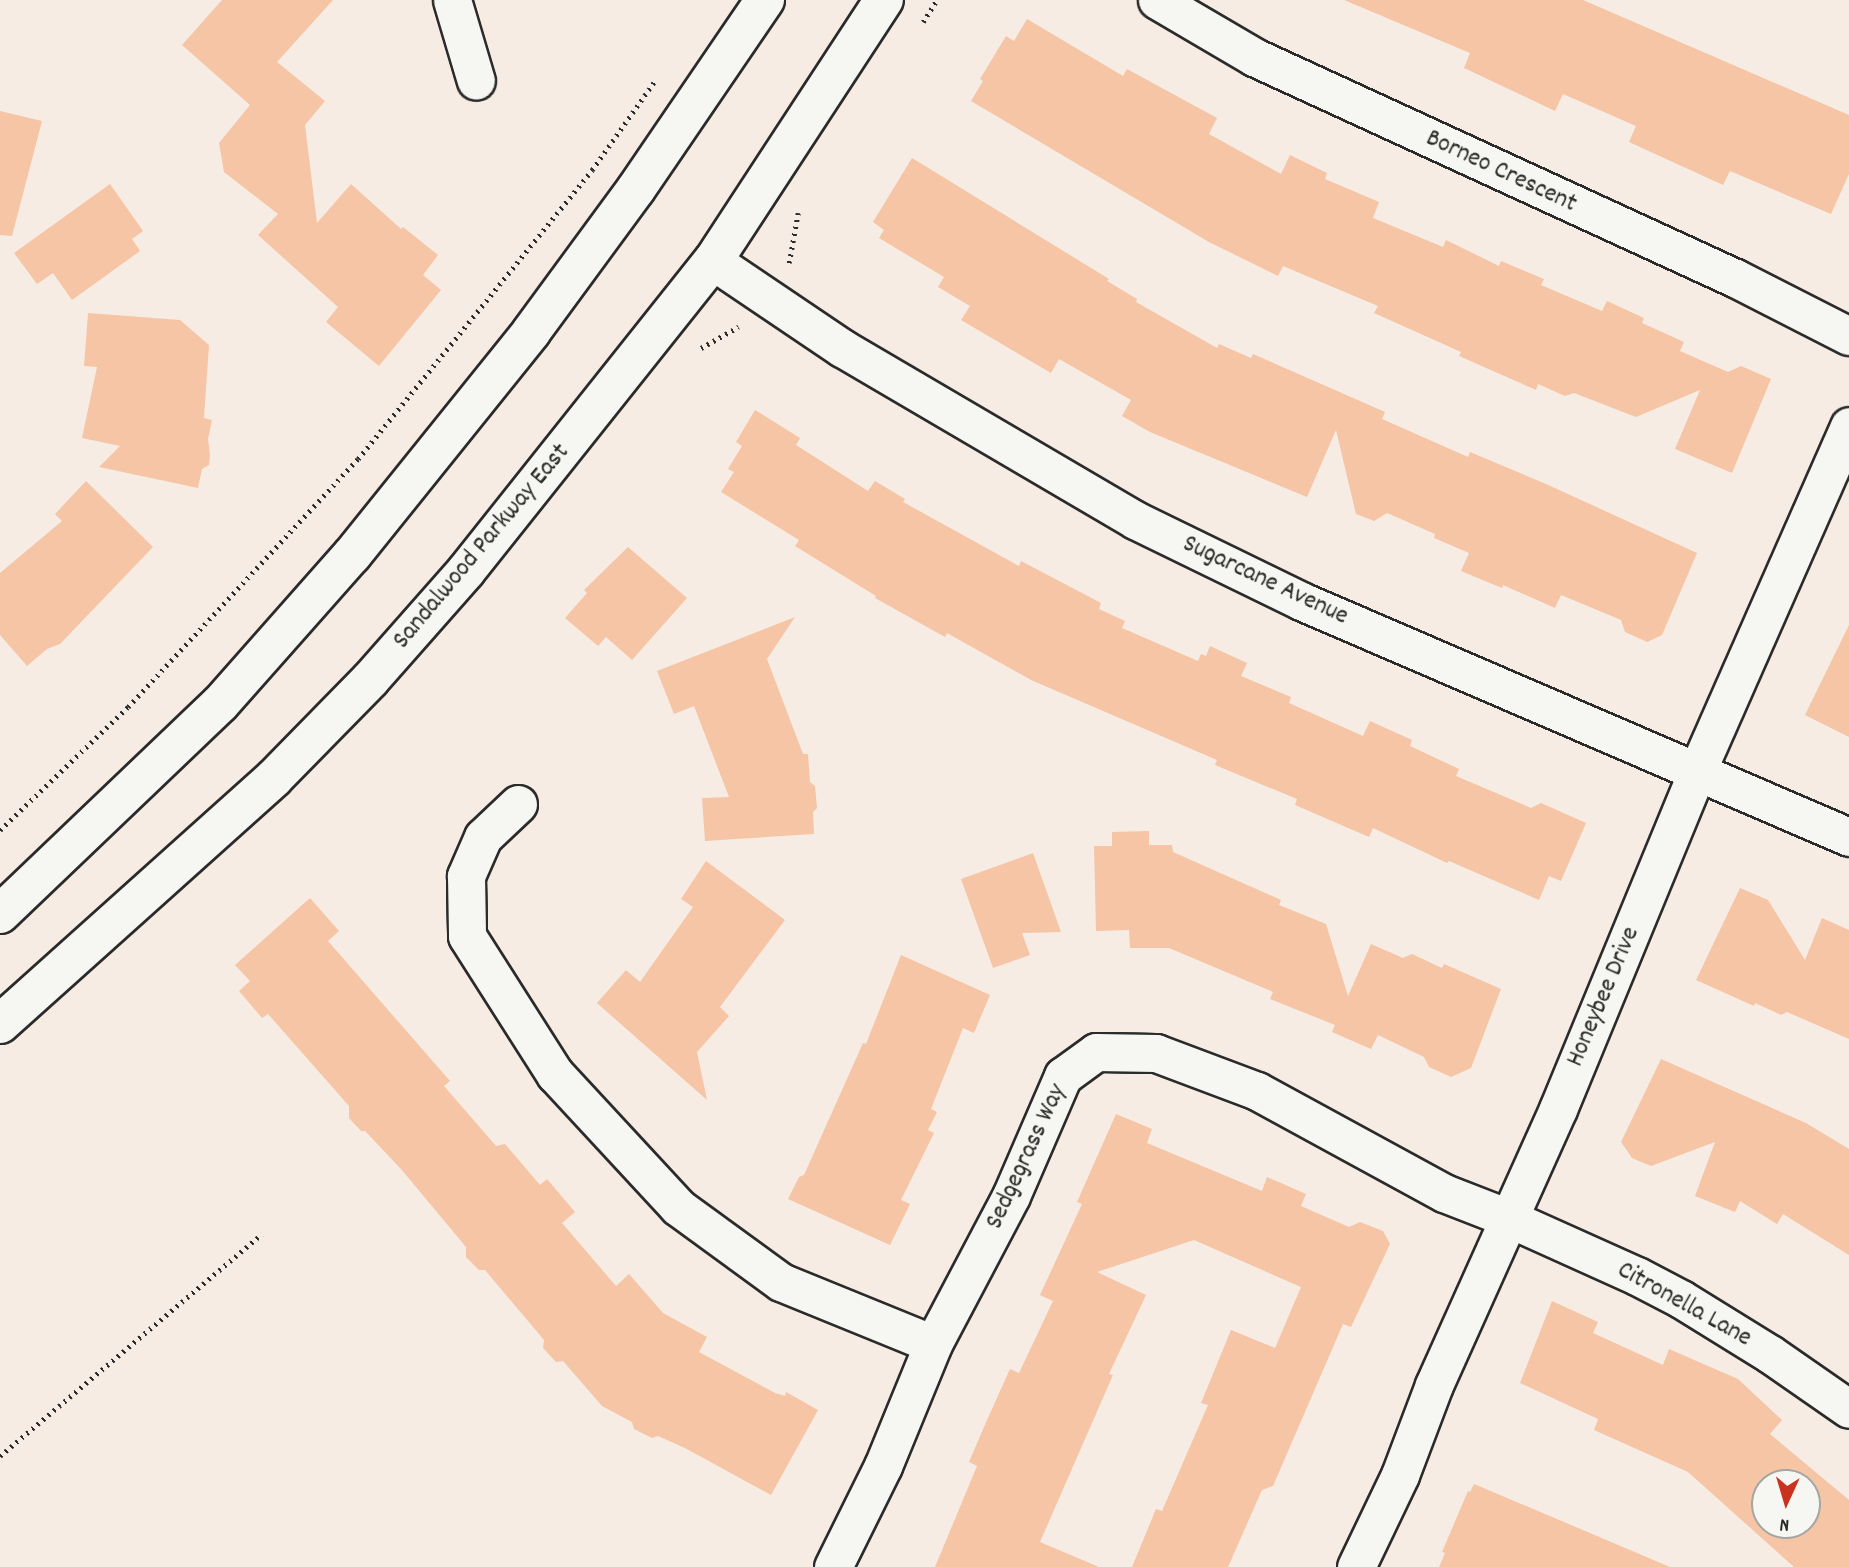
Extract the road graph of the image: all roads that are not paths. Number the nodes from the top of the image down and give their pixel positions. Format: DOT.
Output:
graph roads {
  1 [pos="452,0"];
  2 [pos="765,0"];
  3 [pos="884,0"];
  4 [pos="1157,0"];
  5 [pos="476,81"];
  6 [pos="713,261"];
  7 [pos="1849,336"];
  8 [pos="1849,426"];
  9 [pos="1697,771"];
  10 [pos="518,804"];
  11 [pos="1849,837"];
  12 [pos="0,914"];
  13 [pos="0,1024"];
  14 [pos="1508,1218"];
  15 [pos="933,1344"];
  16 [pos="1849,1409"];
  17 [pos="834,1567"];
  18 [pos="1356,1567"];
  1 -- 5 [label="street"];
  2 -- 12 [label="main road"];
  3 -- 6 [label="main road, Sandalwood Parkway East"];
  4 -- 7 [label="street, Borneo Crescent"];
  6 -- 9 [label="street, Sugarcane Avenue"];
  6 -- 13 [label="main road, Sandalwood Parkway East"];
  8 -- 9 [label="street, Honeybee Drive"];
  9 -- 11 [label="street, Sugarcane Avenue"];
  9 -- 14 [label="street, Honeybee Drive"];
  10 -- 15 [label="street"];
  14 -- 15 [label="street, Sedgegrass Way"];
  14 -- 16 [label="street, Citronella Lane"];
  14 -- 18 [label="street, Honeybee Drive"];
  15 -- 17 [label="street, Sedgegrass Way"];
}
